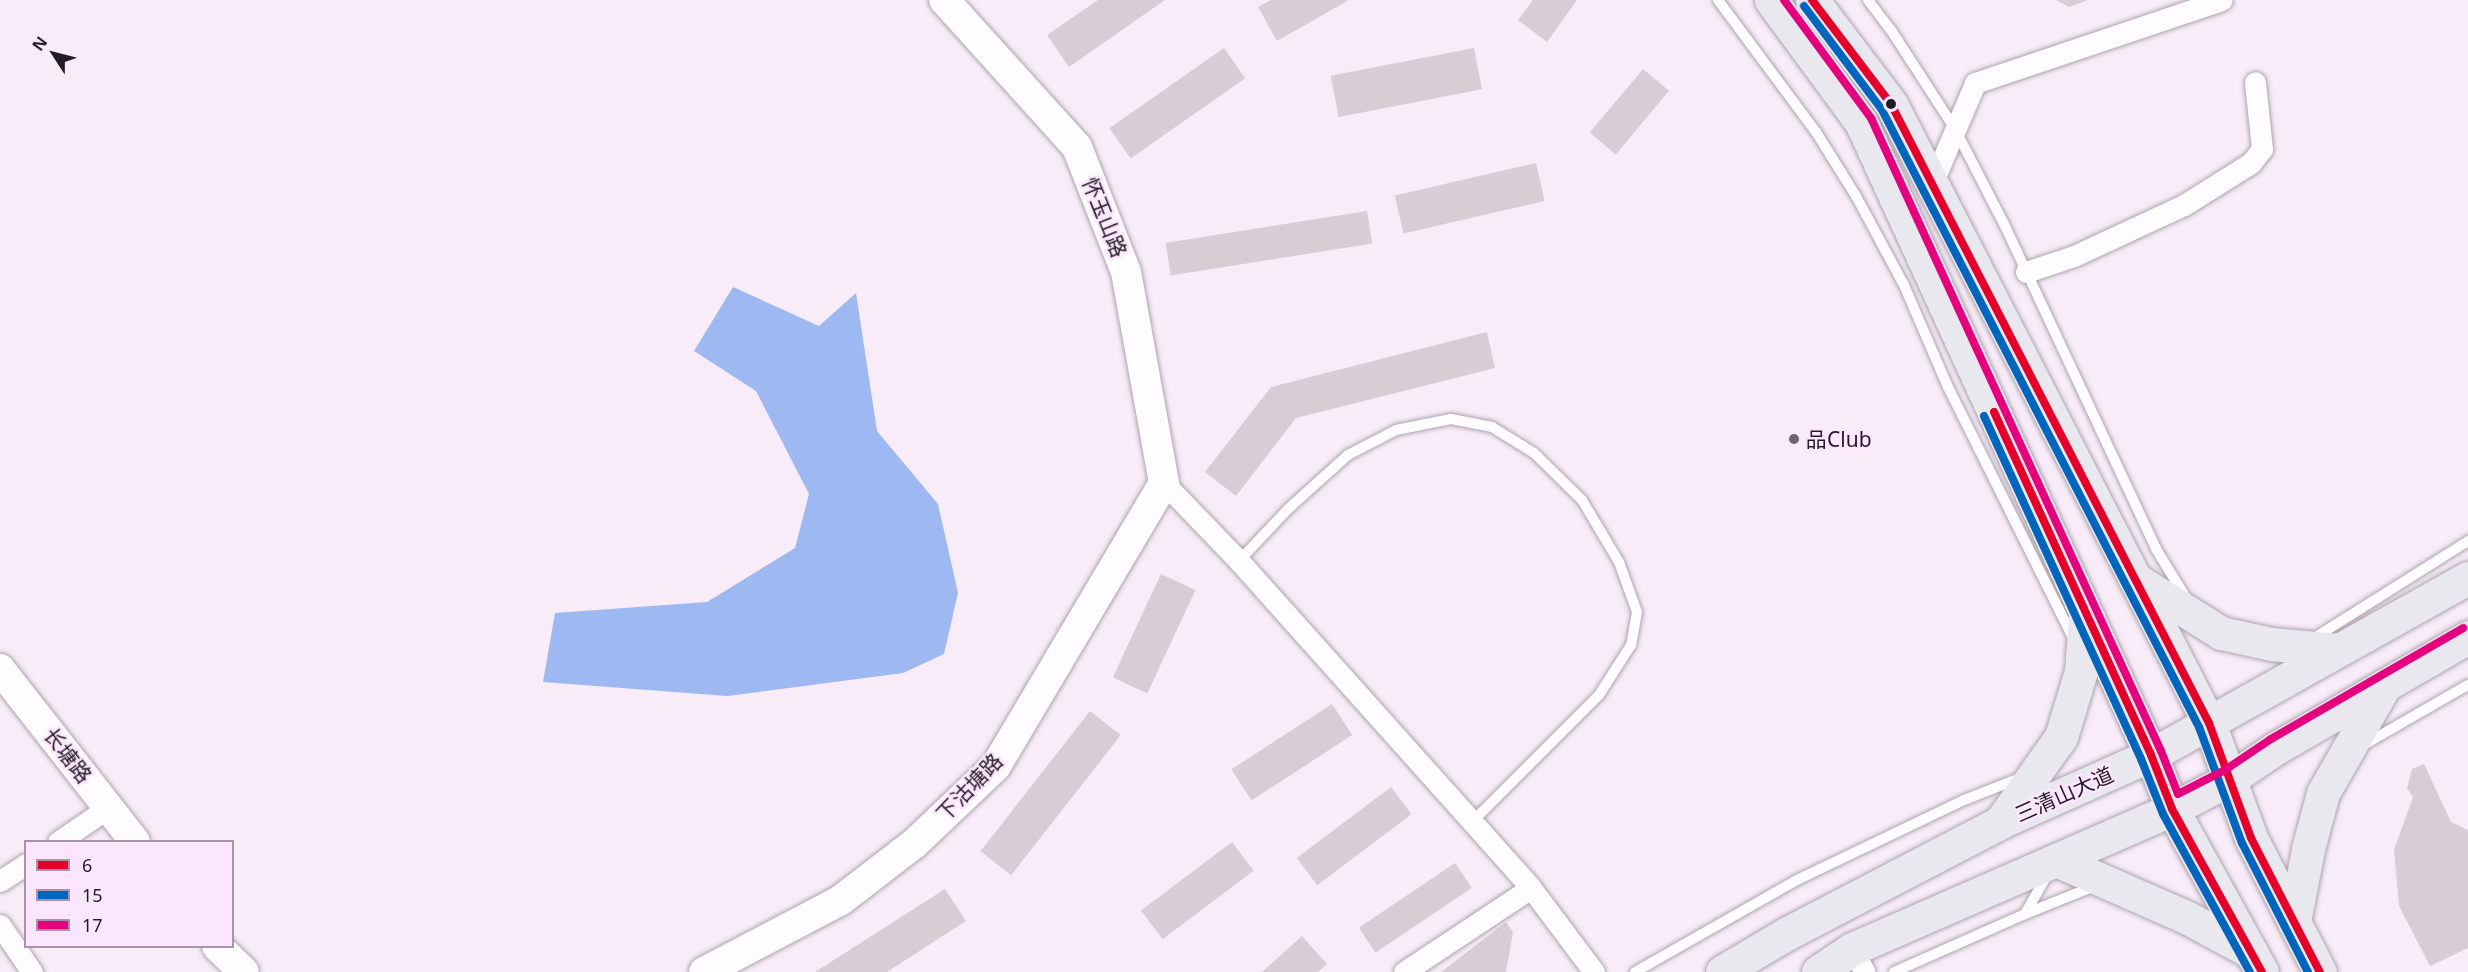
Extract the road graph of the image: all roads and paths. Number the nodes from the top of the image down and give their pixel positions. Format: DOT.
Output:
graph roads {
  1 [pos="944,0"];
  2 [pos="1718,0"];
  3 [pos="1771,0"];
  4 [pos="1812,0"];
  5 [pos="1868,0"];
  6 [pos="2222,0"];
  7 [pos="2255,82"];
  8 [pos="1955,129"];
  9 [pos="1932,184"];
  10 [pos="2026,272"];
  11 [pos="1164,483"];
  12 [pos="2468,541"];
  13 [pos="1239,561"];
  14 [pos="2468,578"];
  15 [pos="2135,579"];
  16 [pos="2085,612"];
  17 [pos="2199,619"];
  18 [pos="2468,637"];
  19 [pos="2300,647"];
  20 [pos="2338,650"];
  21 [pos="2082,657"];
  22 [pos="0,669"];
  23 [pos="2385,685"];
  24 [pos="2468,685"];
  25 [pos="2209,723"];
  26 [pos="2151,755"];
  27 [pos="2344,756"];
  28 [pos="2037,772"];
  29 [pos="2230,779"];
  30 [pos="109,807"];
  31 [pos="2172,809"];
  32 [pos="1472,822"];
  33 [pos="2001,822"];
  34 [pos="61,840"];
  35 [pos="134,840"];
  36 [pos="2056,860"];
  37 [pos="24,865"];
  38 [pos="0,881"];
  39 [pos="2108,881"];
  40 [pos="1531,888"];
  41 [pos="2025,914"];
  42 [pos="2294,922"];
  43 [pos="0,925"];
  44 [pos="219,948"];
  45 [pos="1859,961"];
  46 [pos="2257,965"];
  47 [pos="32,972"];
  48 [pos="244,972"];
  49 [pos="704,972"];
  50 [pos="1404,972"];
  51 [pos="1594,972"];
  52 [pos="1635,972"];
  53 [pos="1722,972"];
  54 [pos="1818,972"];
  55 [pos="1894,972"];
  56 [pos="2320,972"];
  1 -- 11 [label="street, 怀玉山路"];
  2 -- 21 [label="lane"];
  3 -- 16 [label="main road"];
  4 -- 9 [label="main road"];
  5 -- 8 [label="lane"];
  6 -- 8 [label="street"];
  7 -- 10 [label="street"];
  8 -- 9 [label="street"];
  8 -- 10 [label="lane"];
  9 -- 15 [label="main road"];
  10 -- 17 [label="lane"];
  11 -- 13 [label="street"];
  11 -- 49 [label="street, 下沽塘路"];
  12 -- 19 [label="lane"];
  13 -- 32 [label="street"];
  13 -- 32 [label="lane"];
  14 -- 20 [label="main road, 三清山大道"];
  15 -- 17 [label="main road"];
  15 -- 25 [label="main road"];
  16 -- 21 [label="main road"];
  16 -- 26 [label="main road"];
  17 -- 19 [label="main road"];
  18 -- 23 [label="main road"];
  19 -- 20 [label="main road"];
  20 -- 25 [label="main road, 三清山大道"];
  21 -- 28 [label="main road"];
  22 -- 30 [label="street, 长塘路"];
  23 -- 27 [label="main road"];
  23 -- 29 [label="main road"];
  24 -- 27 [label="lane"];
  25 -- 26 [label="main road, 三清山大道"];
  25 -- 29 [label="main road"];
  26 -- 31 [label="main road"];
  26 -- 33 [label="main road, 三清山大道"];
  27 -- 42 [label="main road"];
  28 -- 33 [label="main road"];
  28 -- 52 [label="lane"];
  29 -- 31 [label="main road"];
  29 -- 42 [label="main road"];
  30 -- 34 [label="street"];
  30 -- 35 [label="street, 长塘路"];
  31 -- 36 [label="main road"];
  31 -- 46 [label="main road"];
  32 -- 40 [label="street"];
  33 -- 53 [label="main road, 三清山大道"];
  36 -- 39 [label="main road"];
  36 -- 41 [label="lane"];
  36 -- 45 [label="main road"];
  37 -- 38 [label="street"];
  39 -- 41 [label="lane"];
  39 -- 46 [label="main road"];
  40 -- 50 [label="street"];
  40 -- 51 [label="street"];
  41 -- 55 [label="lane"];
  42 -- 56 [label="main road"];
  43 -- 47 [label="street"];
  44 -- 48 [label="street"];
  45 -- 54 [label="main road"];
}
